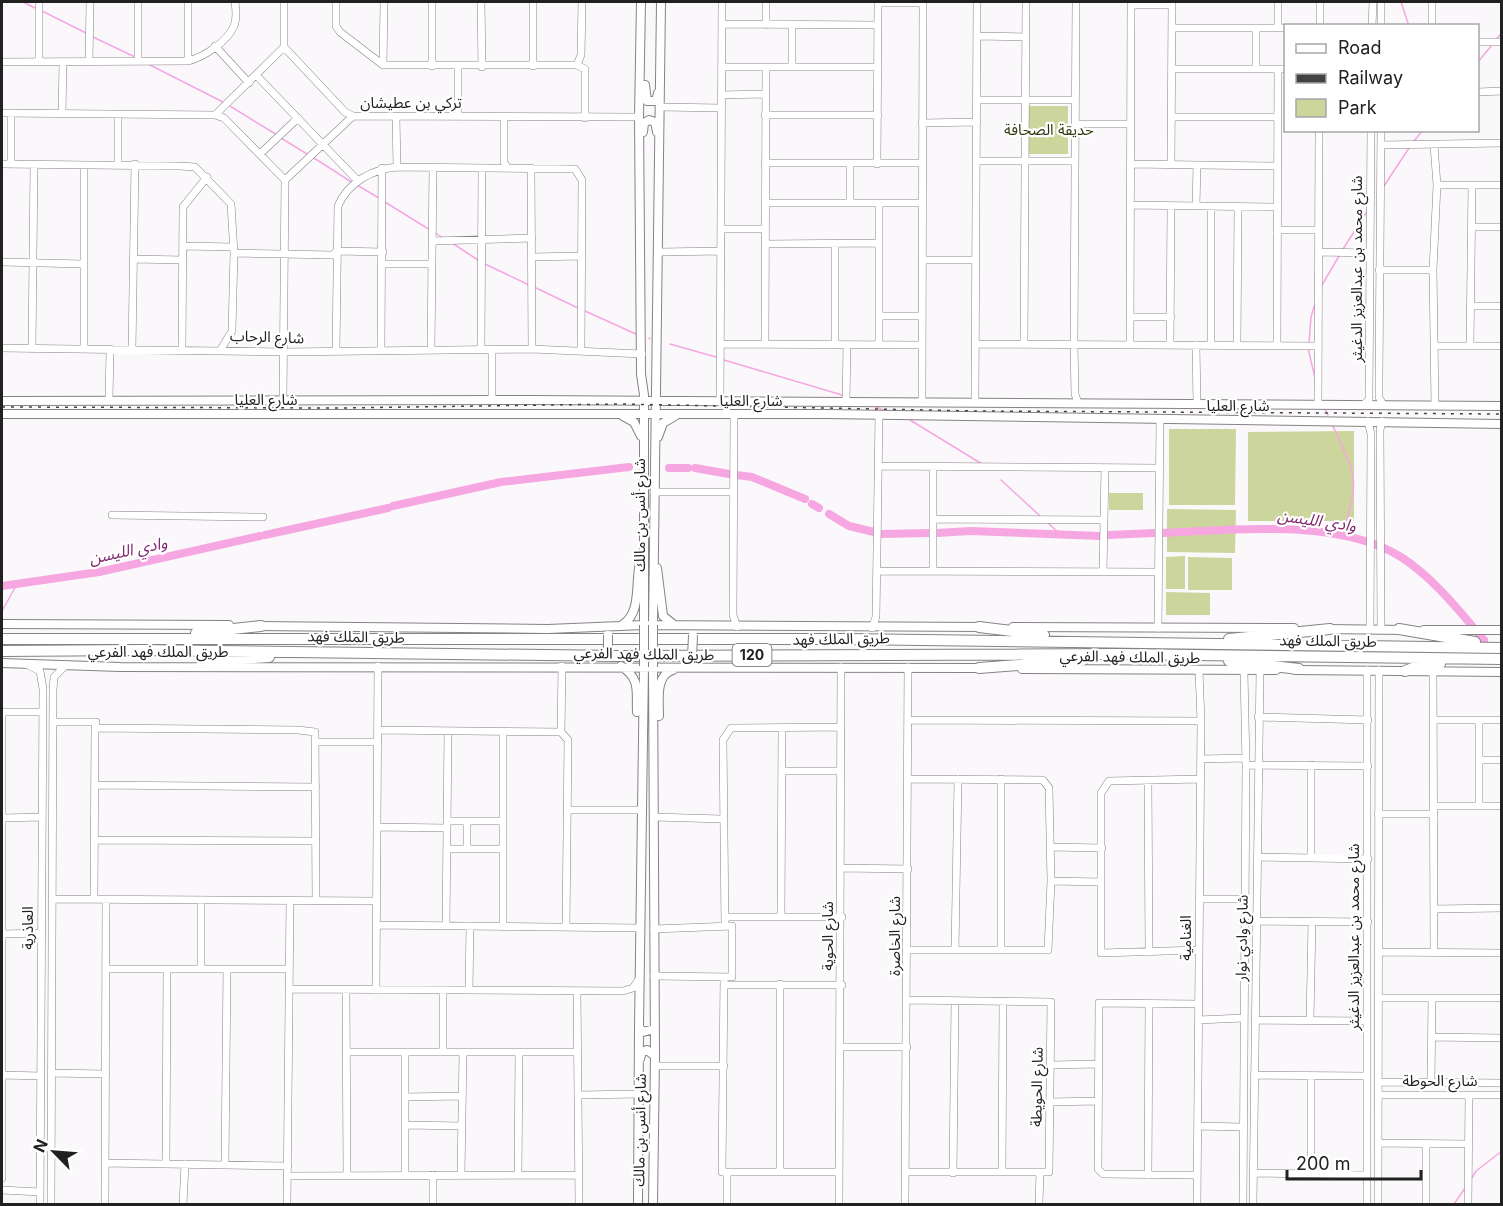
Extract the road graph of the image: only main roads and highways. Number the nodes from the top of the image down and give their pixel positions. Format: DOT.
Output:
graph roads {
  1 [pos="641,2"];
  2 [pos="661,2"];
  3 [pos="641,22"];
  4 [pos="662,27"];
  5 [pos="660,183"];
  6 [pos="640,187"];
  7 [pos="641,374"];
  8 [pos="2,401"];
  9 [pos="619,401"];
  10 [pos="644,401"];
  11 [pos="655,401"];
  12 [pos="1502,406"];
  13 [pos="2,414"];
  14 [pos="643,414"];
  15 [pos="655,414"];
  16 [pos="619,415"];
  17 [pos="680,415"];
  18 [pos="1502,424"];
  19 [pos="643,442"];
  20 [pos="654,446"];
  21 [pos="643,554"];
  22 [pos="654,554"];
  23 [pos="2,624"];
  24 [pos="649,625"];
  25 [pos="261,626"];
  26 [pos="620,626"];
  27 [pos="601,627"];
  28 [pos="979,627"];
  29 [pos="1330,629"];
  30 [pos="1399,630"];
  31 [pos="1502,630"];
  32 [pos="691,631"];
  33 [pos="2,634"];
  34 [pos="2,639"];
  35 [pos="37,639"];
  36 [pos="138,639"];
  37 [pos="1092,641"];
  38 [pos="1502,647"];
  39 [pos="1181,650"];
  40 [pos="2,651"];
  41 [pos="305,651"];
  42 [pos="1119,654"];
  43 [pos="1502,660"];
  44 [pos="2,663"];
  45 [pos="201,666"];
  46 [pos="599,666"];
  47 [pos="620,666"];
  48 [pos="649,667"];
  49 [pos="682,668"];
  50 [pos="705,668"];
  51 [pos="979,668"];
  52 [pos="1299,669"];
  53 [pos="1405,671"];
  54 [pos="1502,672"];
  55 [pos="641,742"];
  56 [pos="653,743"];
  57 [pos="639,1027"];
  58 [pos="654,1029"];
  59 [pos="655,1056"];
  60 [pos="639,1062"];
  61 [pos="638,1204"];
  62 [pos="653,1204"];
  1 -- 3 [label="main road"];
  2 -- 4 [label="main road, شارع أنس بن مالك"];
  3 -- 4 [label="main road"];
  3 -- 6 [label="main road"];
  4 -- 5 [label="main road, شارع أنس بن مالك"];
  5 -- 6 [label="main road"];
  5 -- 11 [label="main road, شارع أنس بن مالك"];
  6 -- 7 [label="main road"];
  7 -- 9 [label="main road"];
  7 -- 10 [label="main road"];
  8 -- 9 [label="main road, شارع العليا"];
  9 -- 10 [label="main road, شارع العليا"];
  10 -- 11 [label="main road, شارع العليا"];
  10 -- 14 [label="main road"];
  11 -- 12 [label="main road, شارع العليا"];
  11 -- 15 [label="main road, شارع أنس بن مالك"];
  13 -- 16 [label="main road, شارع العليا"];
  14 -- 15 [label="main road, شارع العليا"];
  14 -- 16 [label="main road, شارع العليا"];
  14 -- 19 [label="main road"];
  15 -- 17 [label="main road, شارع العليا"];
  15 -- 20 [label="main road, شارع أنس بن مالك"];
  16 -- 19 [label="main road"];
  17 -- 18 [label="main road, شارع العليا"];
  17 -- 20 [label="main road"];
  19 -- 21 [label="main road"];
  20 -- 22 [label="main road, شارع أنس بن مالك"];
  21 -- 24 [label="main road"];
  21 -- 26 [label="main road"];
  22 -- 24 [label="main road, شارع أنس بن مالك"];
  22 -- 32 [label="main road"];
  23 -- 25 [label="main road, طريق الملك فهد الفرعي"];
  24 -- 26 [label="main road, طريق الملك فهد الفرعي"];
  24 -- 32 [label="main road, طريق الملك فهد الفرعي"];
  24 -- 48 [label="main road, شارع أنس بن مالك, bridge"];
  25 -- 27 [label="main road, طريق الملك فهد الفرعي"];
  25 -- 36 [label="highway"];
  26 -- 27 [label="main road, طريق الملك فهد الفرعي"];
  27 -- 46 [label="main road, bridge"];
  28 -- 29 [label="main road, طريق الملك فهد الفرعي"];
  28 -- 32 [label="main road, طريق الملك فهد الفرعي"];
  28 -- 37 [label="highway"];
  29 -- 30 [label="main road, طريق الملك فهد الفرعي"];
  29 -- 39 [label="highway"];
  30 -- 31 [label="main road, طريق الملك فهد الفرعي"];
  30 -- 38 [label="highway"];
  32 -- 50 [label="main road, bridge"];
  33 -- 35 [label="highway"];
  34 -- 35 [label="highway, طريق الملك فهد / 120"];
  35 -- 36 [label="highway, طريق الملك فهد / 120"];
  36 -- 37 [label="highway, طريق الملك فهد / 120"];
  37 -- 39 [label="highway, طريق الملك فهد / 120"];
  38 -- 39 [label="highway, طريق الملك فهد / 120"];
  39 -- 42 [label="highway, طريق الملك فهد / 120"];
  39 -- 43 [label="highway, طريق الملك فهد / 120"];
  39 -- 52 [label="highway"];
  40 -- 41 [label="highway, طريق الملك فهد / 120"];
  41 -- 42 [label="highway, طريق الملك فهد / 120"];
  41 -- 45 [label="highway"];
  42 -- 51 [label="highway"];
  43 -- 53 [label="highway"];
  44 -- 45 [label="main road, طريق الملك فهد الفرعي"];
  45 -- 46 [label="main road, طريق الملك فهد الفرعي"];
  46 -- 47 [label="main road, طريق الملك فهد الفرعي"];
  47 -- 48 [label="main road, طريق الملك فهد الفرعي"];
  47 -- 55 [label="main road"];
  48 -- 49 [label="main road, طريق الملك فهد الفرعي"];
  48 -- 55 [label="main road, شارع أنس بن مالك"];
  48 -- 56 [label="main road, شارع أنس بن مالك"];
  49 -- 50 [label="main road, طريق الملك فهد الفرعي"];
  49 -- 56 [label="main road"];
  50 -- 51 [label="main road, طريق الملك فهد الفرعي"];
  51 -- 52 [label="main road, طريق الملك فهد الفرعي"];
  52 -- 53 [label="main road, طريق الملك فهد الفرعي"];
  53 -- 54 [label="main road, طريق الملك فهد الفرعي"];
  55 -- 57 [label="main road, شارع أنس بن مالك"];
  56 -- 58 [label="main road, شارع أنس بن مالك"];
  57 -- 58 [label="main road"];
  57 -- 60 [label="main road, شارع أنس بن مالك"];
  58 -- 59 [label="main road, شارع أنس بن مالك"];
  59 -- 60 [label="main road, شارع أنس بن مالك"];
  59 -- 62 [label="main road, شارع أنس بن مالك"];
  60 -- 61 [label="main road, شارع أنس بن مالك"];
}
